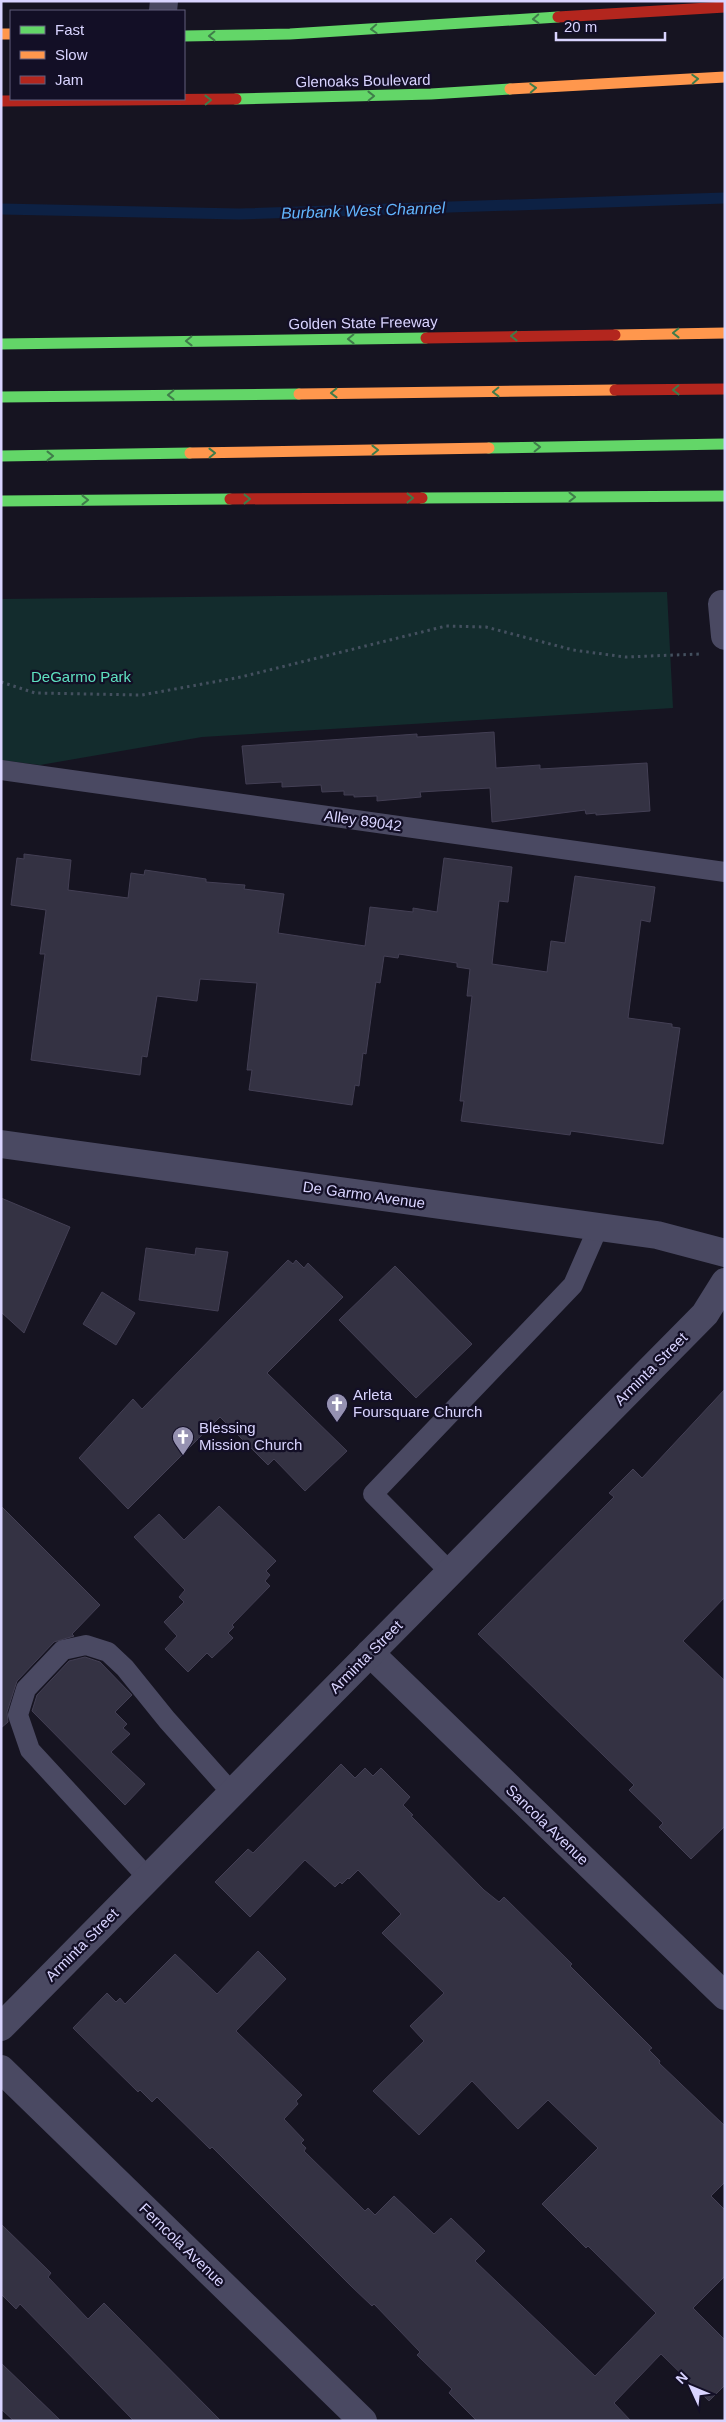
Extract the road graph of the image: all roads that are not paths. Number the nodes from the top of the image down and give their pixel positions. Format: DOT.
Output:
graph roads {
  1 [pos="725,7"];
  2 [pos="185,36"];
  3 [pos="725,77"];
  4 [pos="185,99"];
  5 [pos="160,100"];
  6 [pos="1,101"];
  7 [pos="725,332"];
  8 [pos="1,344"];
  9 [pos="725,389"];
  10 [pos="1,397"];
  11 [pos="725,444"];
  12 [pos="1,456"];
  13 [pos="725,496"];
  14 [pos="1,501"];
  15 [pos="722,604"];
  16 [pos="716,644"];
  17 [pos="1,770"];
  18 [pos="725,872"];
  19 [pos="1,1144"];
  20 [pos="598,1228"];
  21 [pos="725,1253"];
  22 [pos="725,1282"];
  23 [pos="450,1572"];
  24 [pos="370,1653"];
  25 [pos="232,1793"];
  26 [pos="148,1878"];
  27 [pos="725,1996"];
  28 [pos="1,2027"];
  29 [pos="1,2069"];
  30 [pos="363,2421"];
  1 -- 2 [label="main road, one-way"];
  4 -- 3 [label="main road, Glenoaks Boulevard, one-way"];
  5 -- 6 [label="main road, Glenoaks Boulevard"];
  7 -- 8 [label="main road, Golden State Freeway, one-way"];
  9 -- 10 [label="main road, one-way"];
  12 -- 11 [label="main road, one-way"];
  14 -- 13 [label="main road, one-way"];
  15 -- 16 [label="street"];
  17 -- 18 [label="lane, Alley 89042"];
  19 -- 20 [label="street, De Garmo Avenue"];
  20 -- 21 [label="street, De Garmo Avenue"];
  20 -- 23 [label="lane"];
  22 -- 23 [label="street, Arminta Street"];
  23 -- 24 [label="street, Arminta Street"];
  24 -- 25 [label="street, Arminta Street"];
  24 -- 27 [label="street, Sancola Avenue"];
  25 -- 26 [label="street, Arminta Street"];
  25 -- 26 [label="lane"];
  26 -- 28 [label="street, Arminta Street"];
  29 -- 30 [label="street, Ferncola Avenue"];
}
